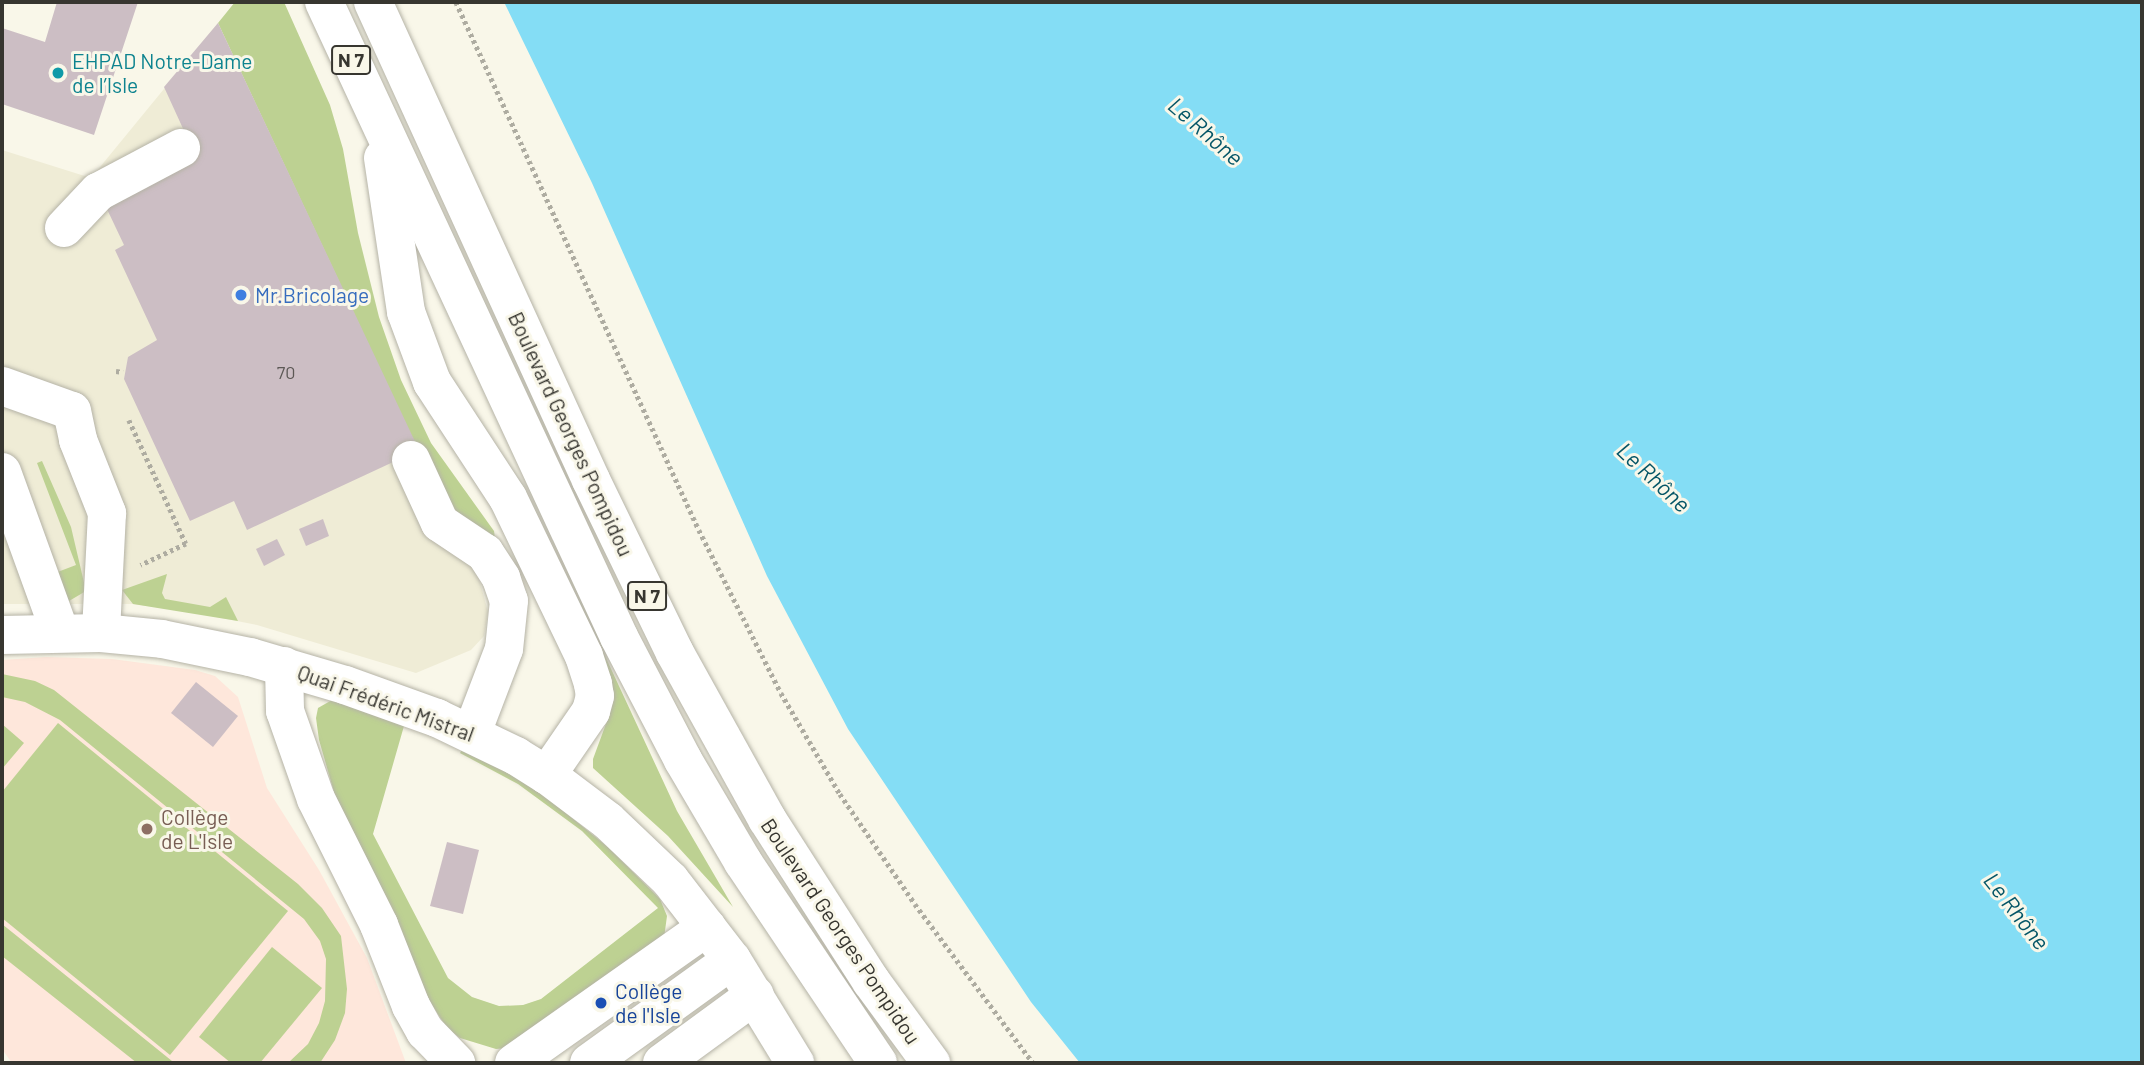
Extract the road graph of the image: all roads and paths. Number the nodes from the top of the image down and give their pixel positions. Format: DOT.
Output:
graph roads {
  1 [pos="324,2"];
  2 [pos="373,2"];
  3 [pos="456,2"];
  4 [pos="378,118"];
  5 [pos="180,148"];
  6 [pos="64,228"];
  7 [pos="116,370"];
  8 [pos="123,372"];
  9 [pos="2,386"];
  10 [pos="129,420"];
  11 [pos="411,460"];
  12 [pos="2,472"];
  13 [pos="105,581"];
  14 [pos="60,632"];
  15 [pos="101,633"];
  16 [pos="2,635"];
  17 [pos="284,666"];
  18 [pos="472,733"];
  19 [pos="547,775"];
  20 [pos="708,927"];
  21 [pos="732,960"];
  22 [pos="755,995"];
  23 [pos="456,1063"];
  24 [pos="514,1063"];
  25 [pos="589,1063"];
  26 [pos="662,1063"];
  27 [pos="795,1063"];
  28 [pos="878,1063"];
  29 [pos="931,1063"];
  30 [pos="1034,1063"];
  1 -- 4 [label="main road, Boulevard Georges Pompidou / N 7"];
  2 -- 29 [label="main road, Boulevard Georges Pompidou / N 7"];
  3 -- 30 [label="path"];
  4 -- 19 [label="main road"];
  4 -- 28 [label="main road, Boulevard Georges Pompidou / N 7"];
  5 -- 6 [label="main road"];
  7 -- 8 [label="path"];
  9 -- 13 [label="main road"];
  10 -- 13 [label="path"];
  11 -- 18 [label="main road"];
  12 -- 14 [label="main road"];
  13 -- 15 [label="main road"];
  14 -- 15 [label="main road, Quai Frédéric Mistral"];
  14 -- 16 [label="main road, Quai Frédéric Mistral"];
  15 -- 17 [label="main road, Quai Frédéric Mistral"];
  17 -- 18 [label="main road, Quai Frédéric Mistral"];
  17 -- 23 [label="main road"];
  18 -- 19 [label="main road, Quai Frédéric Mistral"];
  19 -- 20 [label="main road, Quai Frédéric Mistral"];
  20 -- 21 [label="main road, Quai Frédéric Mistral"];
  20 -- 24 [label="main road"];
  21 -- 22 [label="main road, Quai Frédéric Mistral"];
  21 -- 25 [label="main road"];
  22 -- 26 [label="main road"];
  22 -- 27 [label="main road, Quai Frédéric Mistral"];
}
